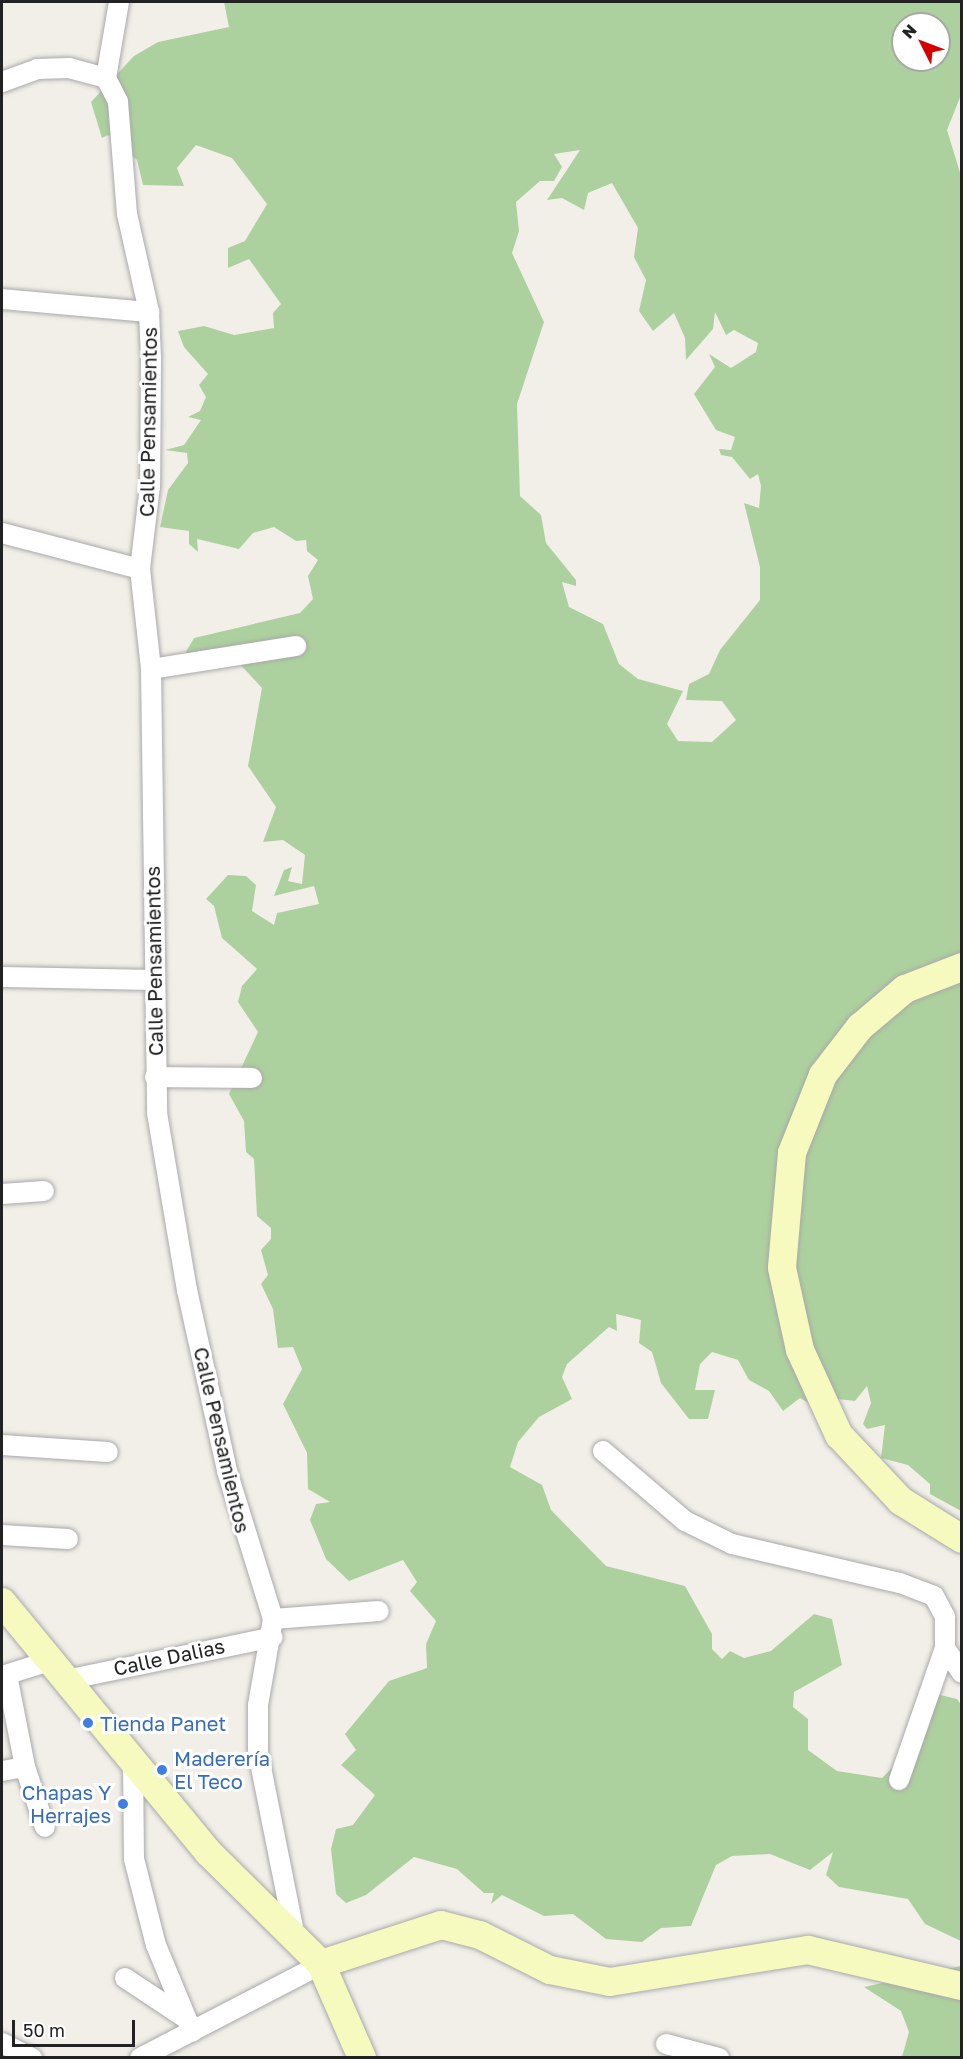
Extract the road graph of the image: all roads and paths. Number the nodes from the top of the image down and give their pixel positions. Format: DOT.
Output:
graph roads {
  1 [pos="119,2"];
  2 [pos="106,78"];
  3 [pos="2,82"];
  4 [pos="2,299"];
  5 [pos="149,312"];
  6 [pos="2,533"];
  7 [pos="140,569"];
  8 [pos="296,646"];
  9 [pos="151,669"];
  10 [pos="962,967"];
  11 [pos="2,977"];
  12 [pos="155,980"];
  13 [pos="155,1077"];
  14 [pos="252,1078"];
  15 [pos="45,1191"];
  16 [pos="2,1194"];
  17 [pos="2,1445"];
  18 [pos="603,1451"];
  19 [pos="108,1452"];
  20 [pos="2,1535"];
  21 [pos="68,1539"];
  22 [pos="962,1539"];
  23 [pos="2,1602"];
  24 [pos="379,1611"];
  25 [pos="273,1628"];
  26 [pos="945,1648"];
  27 [pos="58,1670"];
  28 [pos="962,1673"];
  29 [pos="4,1675"];
  30 [pos="133,1763"];
  31 [pos="25,1767"];
  32 [pos="2,1772"];
  33 [pos="899,1780"];
  34 [pos="45,1827"];
  35 [pos="296,1941"];
  36 [pos="321,1964"];
  37 [pos="125,1977"];
  38 [pos="962,1986"];
  39 [pos="190,2026"];
  40 [pos="2,2043"];
  41 [pos="666,2044"];
  42 [pos="32,2058"];
  43 [pos="140,2058"];
  44 [pos="362,2058"];
  45 [pos="719,2058"];
  1 -- 2 [label="street"];
  2 -- 3 [label="street"];
  2 -- 5 [label="street, Calle Pensamientos"];
  4 -- 5 [label="street"];
  5 -- 7 [label="street, Calle Pensamientos"];
  6 -- 7 [label="street"];
  7 -- 9 [label="street, Calle Pensamientos"];
  8 -- 9 [label="street"];
  9 -- 12 [label="street, Calle Pensamientos"];
  10 -- 22 [label="main road"];
  11 -- 12 [label="street"];
  12 -- 13 [label="street, Calle Pensamientos"];
  13 -- 14 [label="street"];
  13 -- 25 [label="street, Calle Pensamientos"];
  15 -- 16 [label="street"];
  17 -- 19 [label="street"];
  18 -- 26 [label="street"];
  20 -- 21 [label="street"];
  23 -- 27 [label="main road"];
  24 -- 25 [label="street, Calle Dalias"];
  25 -- 27 [label="street, Calle Dalias"];
  25 -- 35 [label="street, Calle Pensamientos"];
  26 -- 28 [label="street"];
  26 -- 33 [label="street"];
  27 -- 29 [label="street, Calle Dalias"];
  27 -- 30 [label="main road"];
  29 -- 31 [label="street"];
  30 -- 35 [label="main road"];
  30 -- 39 [label="street"];
  31 -- 32 [label="street"];
  31 -- 34 [label="street"];
  35 -- 36 [label="main road"];
  36 -- 38 [label="main road"];
  36 -- 39 [label="street"];
  36 -- 44 [label="main road"];
  37 -- 39 [label="street"];
  39 -- 43 [label="street"];
  40 -- 42 [label="street"];
  41 -- 45 [label="street"];
}
